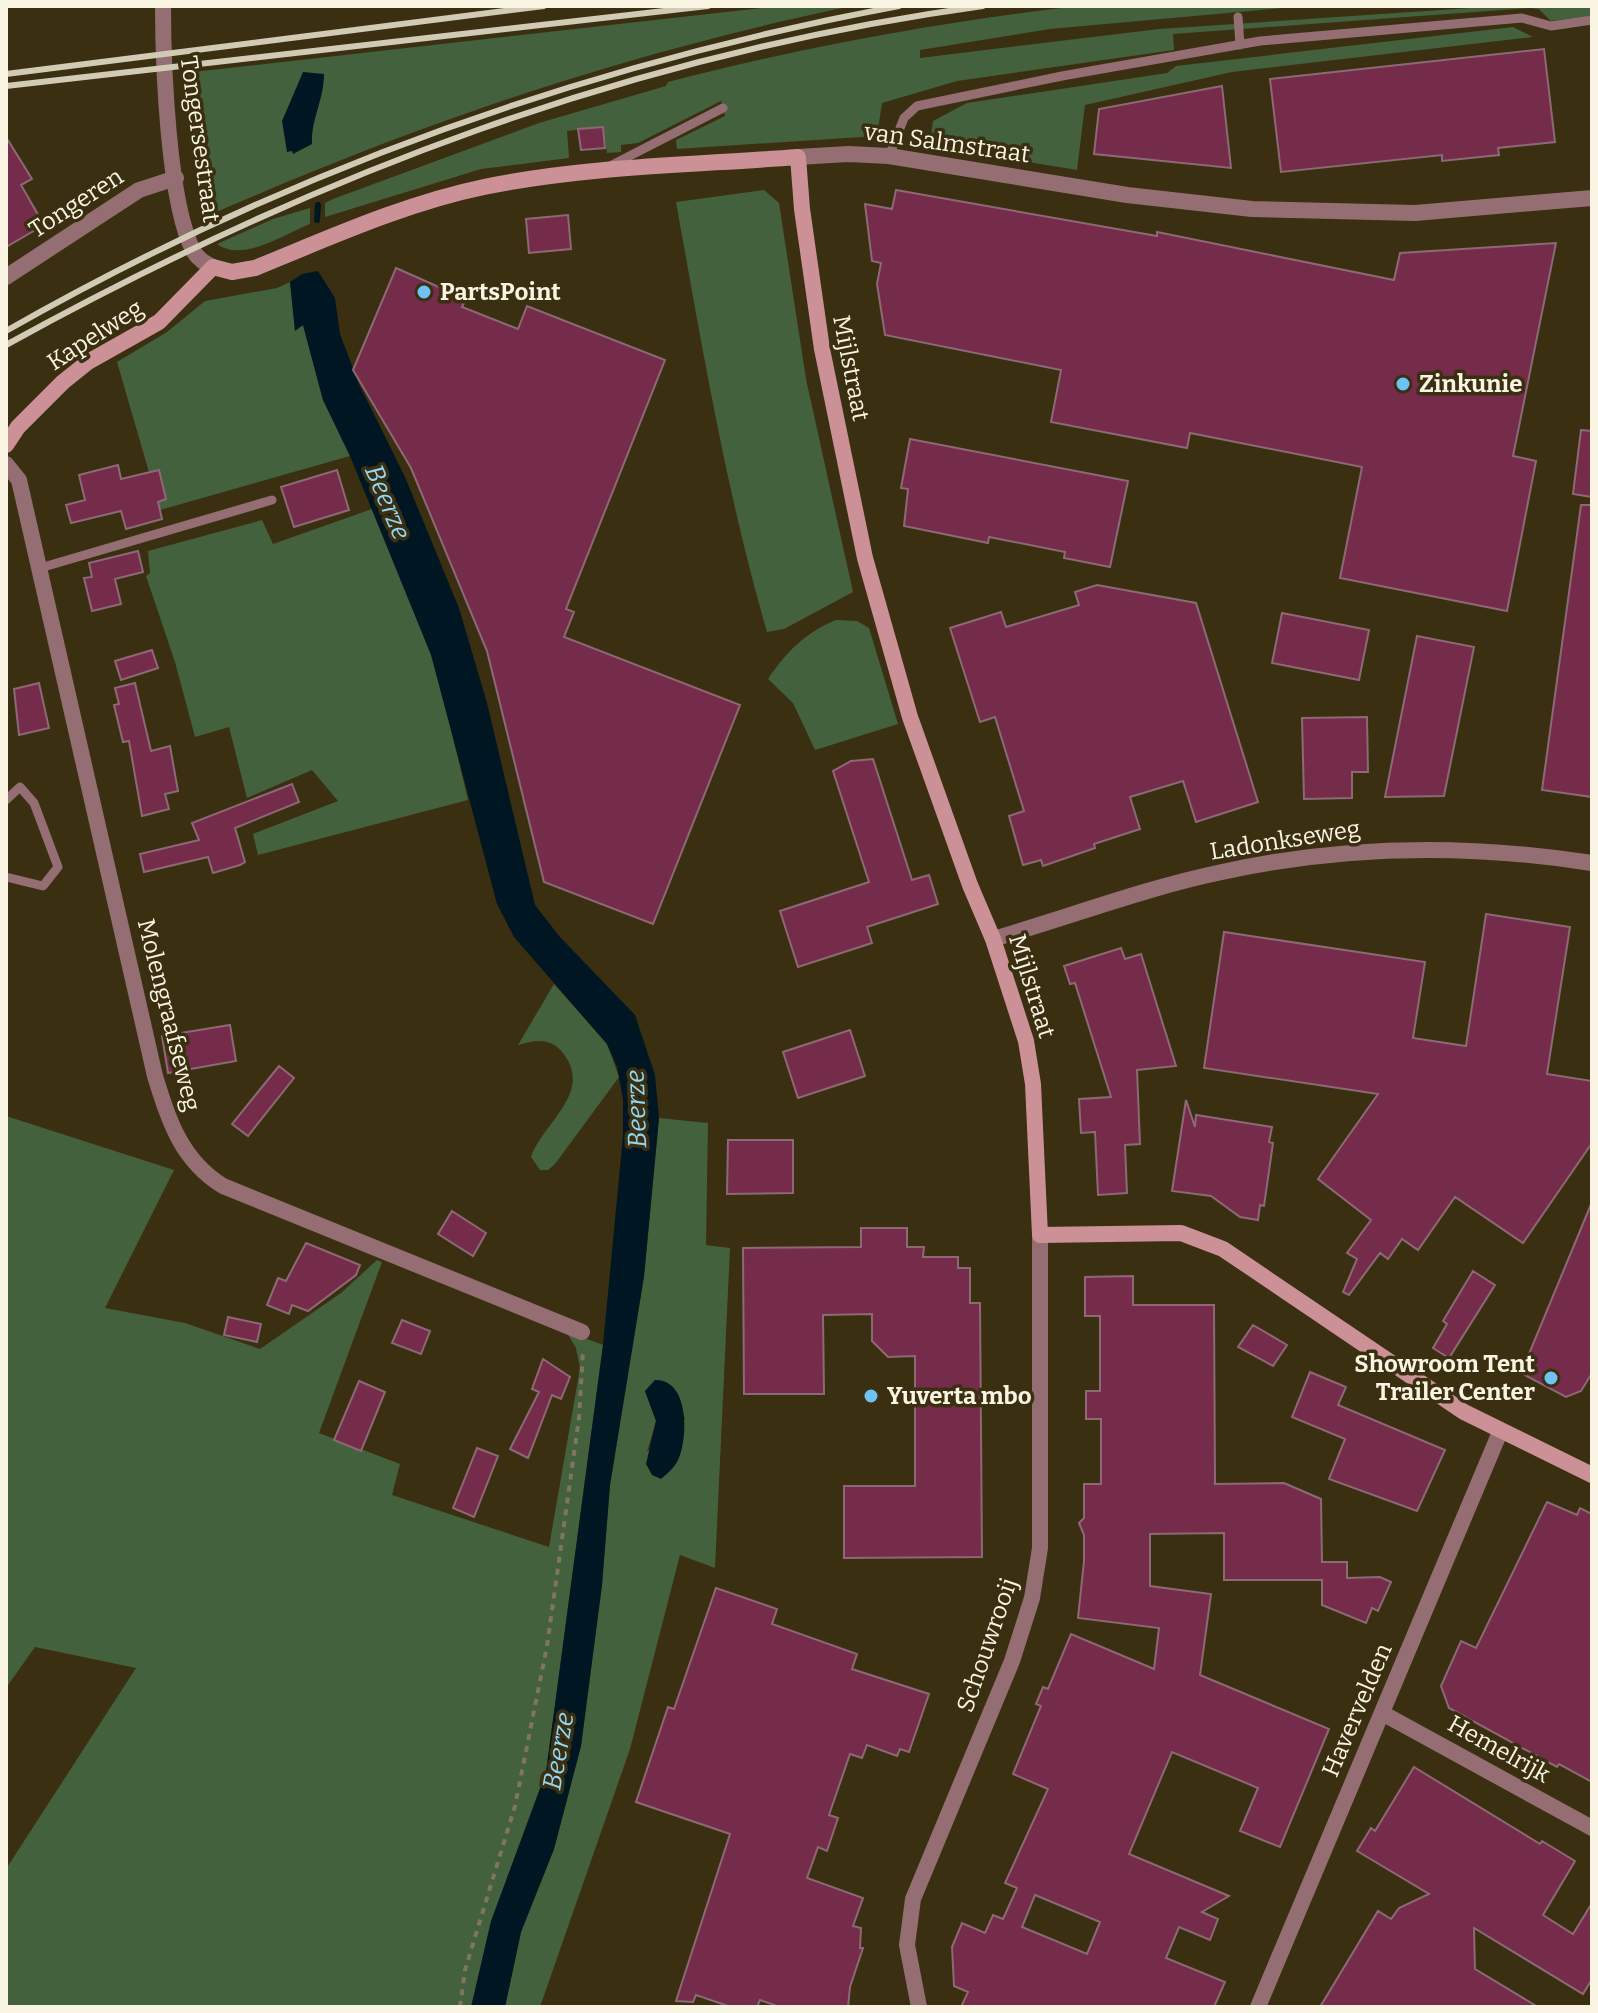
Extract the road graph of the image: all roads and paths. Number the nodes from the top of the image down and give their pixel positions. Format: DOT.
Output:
graph roads {
  1 [pos="163,6"];
  2 [pos="1238,17"];
  3 [pos="1592,20"];
  4 [pos="1240,45"];
  5 [pos="723,108"];
  6 [pos="889,156"];
  7 [pos="798,157"];
  8 [pos="598,172"];
  9 [pos="176,178"];
  10 [pos="1592,198"];
  11 [pos="213,267"];
  12 [pos="6,277"];
  13 [pos="6,445"];
  14 [pos="6,464"];
  15 [pos="272,500"];
  16 [pos="40,568"];
  17 [pos="6,800"];
  18 [pos="1592,863"];
  19 [pos="6,877"];
  20 [pos="993,939"];
  21 [pos="1040,1235"];
  22 [pos="582,1332"];
  23 [pos="1500,1432"];
  24 [pos="1592,1475"];
  25 [pos="1382,1713"];
  26 [pos="1592,1828"];
  27 [pos="460,2007"];
  28 [pos="919,2007"];
  29 [pos="1258,2007"];
  1 -- 9 [label="street, Tongersestraat"];
  2 -- 4 [label="lane"];
  3 -- 4 [label="lane"];
  4 -- 6 [label="lane"];
  5 -- 8 [label="lane"];
  6 -- 7 [label="street, van Salmstraat"];
  6 -- 10 [label="street, van Salmstraat"];
  7 -- 8 [label="main road, van Salmstraat"];
  7 -- 20 [label="main road, Mijlstraat"];
  8 -- 11 [label="main road, van Salmstraat"];
  9 -- 11 [label="street, Tongersestraat"];
  9 -- 12 [label="street, Tongeren"];
  11 -- 13 [label="main road, Kapelweg"];
  14 -- 16 [label="street, Molengraafseweg"];
  15 -- 16 [label="lane"];
  16 -- 22 [label="street, Molengraafseweg"];
  17 -- 19 [label="lane"];
  18 -- 20 [label="street, Ladonkseweg"];
  20 -- 21 [label="main road, Mijlstraat"];
  21 -- 23 [label="main road"];
  21 -- 28 [label="street, Schouwrooij"];
  22 -- 27 [label="path"];
  23 -- 24 [label="main road"];
  23 -- 25 [label="street, Havervelden"];
  25 -- 26 [label="street, Hemelrijk"];
  25 -- 29 [label="street, Havervelden"];
}
